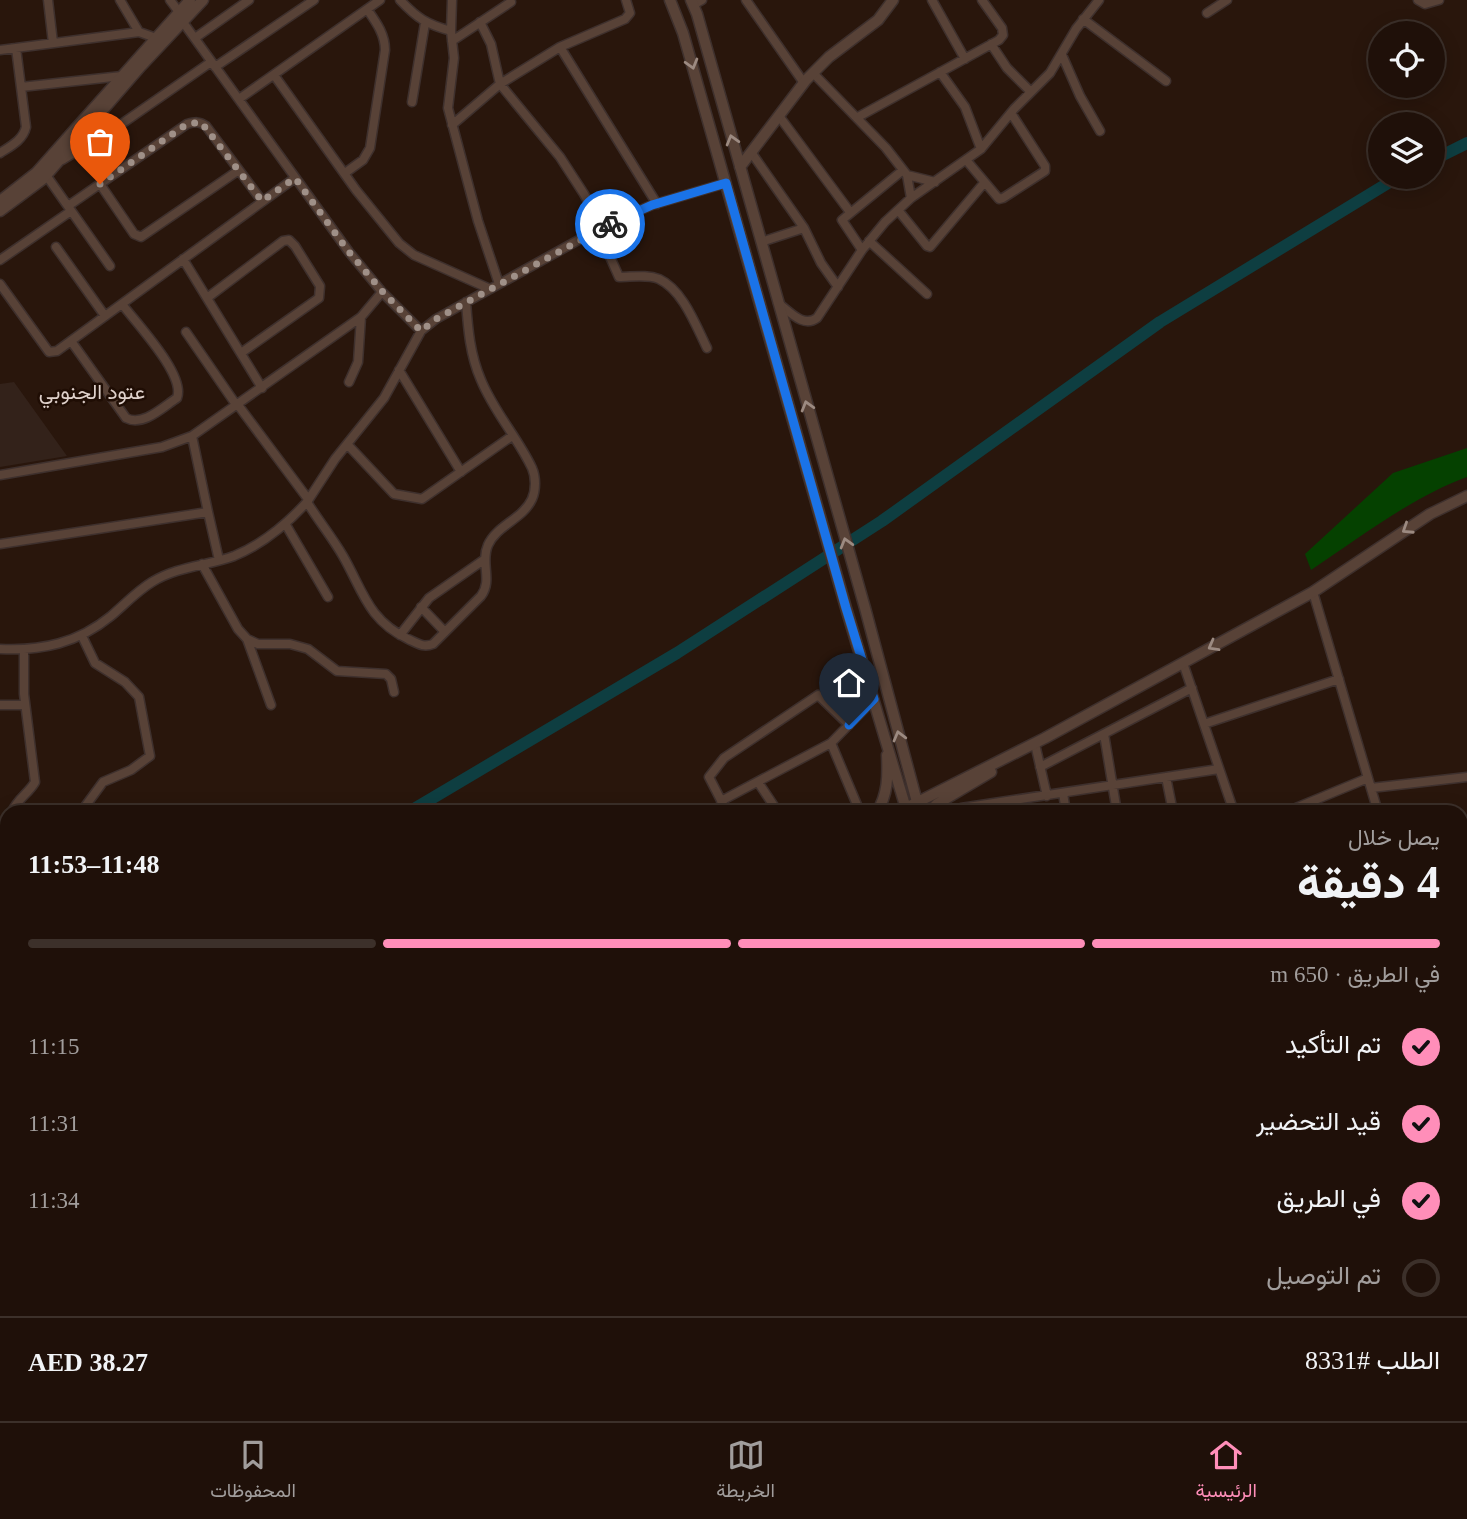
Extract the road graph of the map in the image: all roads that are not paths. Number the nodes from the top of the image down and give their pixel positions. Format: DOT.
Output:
graph roads {
  1 [pos="48,0"];
  2 [pos="120,0"];
  3 [pos="170,0"];
  4 [pos="190,0"];
  5 [pos="203,0"];
  6 [pos="249,0"];
  7 [pos="314,0"];
  8 [pos="380,0"];
  9 [pos="453,0"];
  10 [pos="626,0"];
  11 [pos="670,0"];
  12 [pos="746,0"];
  13 [pos="932,0"];
  14 [pos="982,0"];
  15 [pos="1099,0"];
  16 [pos="1227,0"];
  17 [pos="1418,0"];
  18 [pos="1439,0"];
  19 [pos="402,1"];
  20 [pos="511,2"];
  21 [pos="695,2"];
  22 [pos="888,2"];
  23 [pos="367,9"];
  24 [pos="1207,13"];
  25 [pos="179,16"];
  26 [pos="1083,19"];
  27 [pos="480,22"];
  28 [pos="425,23"];
  29 [pos="451,30"];
  30 [pos="139,32"];
  31 [pos="156,38"];
  32 [pos="195,38"];
  33 [pos="452,41"];
  34 [pos="53,43"];
  35 [pos="991,44"];
  36 [pos="560,47"];
  37 [pos="16,48"];
  38 [pos="0,50"];
  39 [pos="1062,55"];
  40 [pos="965,59"];
  41 [pos="213,64"];
  42 [pos="940,72"];
  43 [pos="813,73"];
  44 [pos="274,75"];
  45 [pos="122,76"];
  46 [pos="1166,81"];
  47 [pos="804,83"];
  48 [pos="500,84"];
  49 [pos="21,87"];
  50 [pos="1031,92"];
  51 [pos="239,99"];
  52 [pos="412,102"];
  53 [pos="1011,113"];
  54 [pos="779,116"];
  55 [pos="858,117"];
  56 [pos="452,125"];
  57 [pos="1100,131"];
  58 [pos="981,149"];
  59 [pos="751,152"];
  60 [pos="0,153"];
  61 [pos="967,161"];
  62 [pos="56,164"];
  63 [pos="740,167"];
  64 [pos="239,170"];
  65 [pos="905,172"];
  66 [pos="345,173"];
  67 [pos="46,175"];
  68 [pos="295,178"];
  69 [pos="935,182"];
  70 [pos="726,183"];
  71 [pos="984,183"];
  72 [pos="100,184"];
  73 [pos="911,198"];
  74 [pos="0,201"];
  75 [pos="262,201"];
  76 [pos="657,204"];
  77 [pos="69,209"];
  78 [pos="898,210"];
  79 [pos="0,211"];
  80 [pos="850,212"];
  81 [pos="600,228"];
  82 [pos="804,229"];
  83 [pos="869,241"];
  84 [pos="761,242"];
  85 [pos="56,247"];
  86 [pos="862,250"];
  87 [pos="0,260"];
  88 [pos="183,260"];
  89 [pos="110,265"];
  90 [pos="499,284"];
  91 [pos="0,285"];
  92 [pos="838,287"];
  93 [pos="490,289"];
  94 [pos="383,292"];
  95 [pos="927,294"];
  96 [pos="207,298"];
  97 [pos="466,302"];
  98 [pos="778,303"];
  99 [pos="122,304"];
  100 [pos="105,316"];
  101 [pos="361,317"];
  102 [pos="421,331"];
  103 [pos="186,332"];
  104 [pos="71,341"];
  105 [pos="707,348"];
  106 [pos="241,353"];
  107 [pos="399,370"];
  108 [pos="349,382"];
  109 [pos="262,388"];
  110 [pos="237,406"];
  111 [pos="192,436"];
  112 [pos="512,436"];
  113 [pos="347,444"];
  114 [pos="461,472"];
  115 [pos="0,475"];
  116 [pos="1467,496"];
  117 [pos="308,501"];
  118 [pos="208,512"];
  119 [pos="286,525"];
  120 [pos="0,544"];
  121 [pos="485,559"];
  122 [pos="219,560"];
  123 [pos="202,564"];
  124 [pos="1313,592"];
  125 [pos="328,597"];
  126 [pos="421,607"];
  127 [pos="445,632"];
  128 [pos="401,635"];
  129 [pos="82,636"];
  130 [pos="247,639"];
  131 [pos="0,649"];
  132 [pos="23,650"];
  133 [pos="1183,663"];
  134 [pos="1339,679"];
  135 [pos="1192,688"];
  136 [pos="394,692"];
  137 [pos="874,699"];
  138 [pos="0,705"];
  139 [pos="25,705"];
  140 [pos="271,705"];
  141 [pos="1204,724"];
  142 [pos="849,725"];
  143 [pos="1104,734"];
  144 [pos="886,737"];
  145 [pos="1045,738"];
  146 [pos="831,743"];
  147 [pos="1035,744"];
  148 [pos="1040,767"];
  149 [pos="1219,769"];
  150 [pos="1166,777"];
  151 [pos="1467,777"];
  152 [pos="1368,778"];
  153 [pos="758,782"];
  154 [pos="1113,786"];
  155 [pos="1371,788"];
  156 [pos="1063,793"];
  157 [pos="1047,796"];
  158 [pos="721,801"];
  159 [pos="1009,802"];
  160 [pos="16,805"];
  161 [pos="86,805"];
  162 [pos="723,805"];
  163 [pos="773,805"];
  164 [pos="857,805"];
  165 [pos="881,805"];
  166 [pos="907,805"];
  167 [pos="907,805"];
  168 [pos="916,805"];
  169 [pos="936,805"];
  170 [pos="985,805"];
  171 [pos="1010,805"];
  172 [pos="1065,805"];
  173 [pos="1116,805"];
  174 [pos="1172,805"];
  175 [pos="1232,805"];
  176 [pos="1303,805"];
  177 [pos="1376,805"];
  1 -- 34 [label="street"];
  2 -- 30 [label="street"];
  3 -- 25 [label="street"];
  4 -- 25 [label="street"];
  5 -- 25 [label="street"];
  6 -- 32 [label="street"];
  7 -- 41 [label="street"];
  8 -- 23 [label="street"];
  9 -- 29 [label="street"];
  10 -- 36 [label="street"];
  11 -- 70 [label="street, one-way"];
  12 -- 47 [label="street"];
  13 -- 40 [label="street"];
  14 -- 35 [label="street"];
  15 -- 26 [label="street"];
  16 -- 24 [label="street"];
  17 -- 18 [label="street"];
  19 -- 28 [label="street"];
  20 -- 27 [label="street"];
  63 -- 21 [label="street, one-way"];
  22 -- 43 [label="street"];
  23 -- 44 [label="street"];
  23 -- 66 [label="street"];
  25 -- 31 [label="street"];
  25 -- 32 [label="street"];
  25 -- 62 [label="street"];
  26 -- 39 [label="street"];
  26 -- 46 [label="street"];
  27 -- 33 [label="street"];
  27 -- 48 [label="street"];
  28 -- 29 [label="street"];
  28 -- 52 [label="street"];
  29 -- 33 [label="street"];
  30 -- 31 [label="street"];
  30 -- 34 [label="street"];
  31 -- 45 [label="street"];
  32 -- 41 [label="street"];
  33 -- 56 [label="street"];
  34 -- 37 [label="street"];
  35 -- 40 [label="street"];
  35 -- 50 [label="street"];
  36 -- 48 [label="street"];
  36 -- 76 [label="street"];
  37 -- 38 [label="street"];
  37 -- 49 [label="street"];
  39 -- 50 [label="street"];
  39 -- 57 [label="street"];
  40 -- 42 [label="street"];
  41 -- 51 [label="street"];
  41 -- 62 [label="street"];
  42 -- 55 [label="street"];
  42 -- 58 [label="street"];
  43 -- 47 [label="street"];
  43 -- 55 [label="street"];
  44 -- 51 [label="street"];
  44 -- 66 [label="street"];
  45 -- 49 [label="street"];
  45 -- 74 [label="street"];
  47 -- 54 [label="street"];
  48 -- 56 [label="street"];
  48 -- 81 [label="street"];
  49 -- 60 [label="street"];
  50 -- 53 [label="street"];
  51 -- 68 [label="street"];
  53 -- 58 [label="street"];
  53 -- 71 [label="street"];
  54 -- 59 [label="street"];
  54 -- 80 [label="street"];
  55 -- 65 [label="street"];
  56 -- 90 [label="street"];
  58 -- 61 [label="street"];
  59 -- 63 [label="street"];
  59 -- 82 [label="street"];
  61 -- 69 [label="street"];
  61 -- 71 [label="street"];
  62 -- 67 [label="street"];
  63 -- 84 [label="street"];
  64 -- 72 [label="street"];
  64 -- 72 [label="street"];
  64 -- 75 [label="street"];
  65 -- 69 [label="street"];
  65 -- 73 [label="street"];
  65 -- 80 [label="street"];
  66 -- 93 [label="street"];
  67 -- 77 [label="street"];
  67 -- 79 [label="street"];
  68 -- 75 [label="street"];
  68 -- 94 [label="street"];
  69 -- 73 [label="street"];
  70 -- 76 [label="street"];
  70 -- 137 [label="street"];
  71 -- 78 [label="street"];
  72 -- 77 [label="street"];
  73 -- 78 [label="street"];
  75 -- 88 [label="street"];
  76 -- 81 [label="street"];
  77 -- 87 [label="street"];
  77 -- 89 [label="street"];
  78 -- 83 [label="street"];
  80 -- 86 [label="street"];
  81 -- 90 [label="street"];
  81 -- 105 [label="street"];
  82 -- 84 [label="street"];
  82 -- 92 [label="street"];
  83 -- 86 [label="street"];
  83 -- 95 [label="street"];
  84 -- 98 [label="street"];
  85 -- 100 [label="street"];
  86 -- 92 [label="street"];
  88 -- 96 [label="street"];
  88 -- 99 [label="street"];
  90 -- 93 [label="street"];
  91 -- 104 [label="street"];
  92 -- 98 [label="street"];
  93 -- 97 [label="street"];
  94 -- 101 [label="street"];
  94 -- 102 [label="street"];
  96 -- 106 [label="street"];
  96 -- 106 [label="street"];
  97 -- 102 [label="street"];
  97 -- 112 [label="street"];
  166 -- 98 [label="street, one-way"];
  99 -- 100 [label="street"];
  99 -- 104 [label="street"];
  100 -- 104 [label="street"];
  101 -- 108 [label="street"];
  101 -- 109 [label="street"];
  102 -- 107 [label="street"];
  103 -- 110 [label="street"];
  106 -- 109 [label="street"];
  107 -- 113 [label="street"];
  107 -- 114 [label="street"];
  109 -- 110 [label="street"];
  110 -- 111 [label="street"];
  110 -- 117 [label="street"];
  111 -- 115 [label="street"];
  111 -- 118 [label="street"];
  112 -- 114 [label="street"];
  112 -- 121 [label="street"];
  113 -- 114 [label="street"];
  113 -- 117 [label="street"];
  116 -- 124 [label="street, one-way"];
  117 -- 119 [label="street"];
  117 -- 128 [label="street"];
  118 -- 120 [label="street"];
  118 -- 122 [label="street"];
  119 -- 122 [label="street"];
  119 -- 125 [label="street"];
  121 -- 126 [label="street"];
  121 -- 127 [label="street"];
  122 -- 123 [label="street"];
  123 -- 129 [label="street"];
  123 -- 130 [label="street"];
  124 -- 133 [label="street, one-way"];
  124 -- 134 [label="street"];
  126 -- 127 [label="street"];
  126 -- 128 [label="street"];
  127 -- 128 [label="street"];
  129 -- 132 [label="street"];
  129 -- 161 [label="street"];
  130 -- 136 [label="street"];
  130 -- 140 [label="street"];
  131 -- 132 [label="street"];
  132 -- 139 [label="street"];
  133 -- 135 [label="street"];
  133 -- 145 [label="street"];
  134 -- 141 [label="street"];
  134 -- 152 [label="street"];
  135 -- 141 [label="street"];
  135 -- 143 [label="street"];
  137 -- 142 [label="street"];
  137 -- 144 [label="street"];
  138 -- 139 [label="street"];
  139 -- 160 [label="street"];
  141 -- 149 [label="street"];
  142 -- 146 [label="street"];
  142 -- 158 [label="street"];
  143 -- 148 [label="street"];
  143 -- 154 [label="street"];
  144 -- 165 [label="street"];
  144 -- 167 [label="street"];
  145 -- 147 [label="street"];
  145 -- 168 [label="street"];
  146 -- 153 [label="street"];
  146 -- 164 [label="street"];
  147 -- 148 [label="street"];
  147 -- 169 [label="street"];
  148 -- 157 [label="street"];
  149 -- 150 [label="street"];
  149 -- 175 [label="street"];
  150 -- 154 [label="street"];
  150 -- 174 [label="street"];
  151 -- 155 [label="street"];
  152 -- 155 [label="street"];
  152 -- 176 [label="street"];
  153 -- 158 [label="street"];
  153 -- 163 [label="street"];
  154 -- 156 [label="street"];
  154 -- 173 [label="street"];
  155 -- 177 [label="street"];
  156 -- 157 [label="street"];
  156 -- 172 [label="street"];
  157 -- 159 [label="street"];
  158 -- 162 [label="street"];
  159 -- 170 [label="street"];
  159 -- 171 [label="street"];
}
